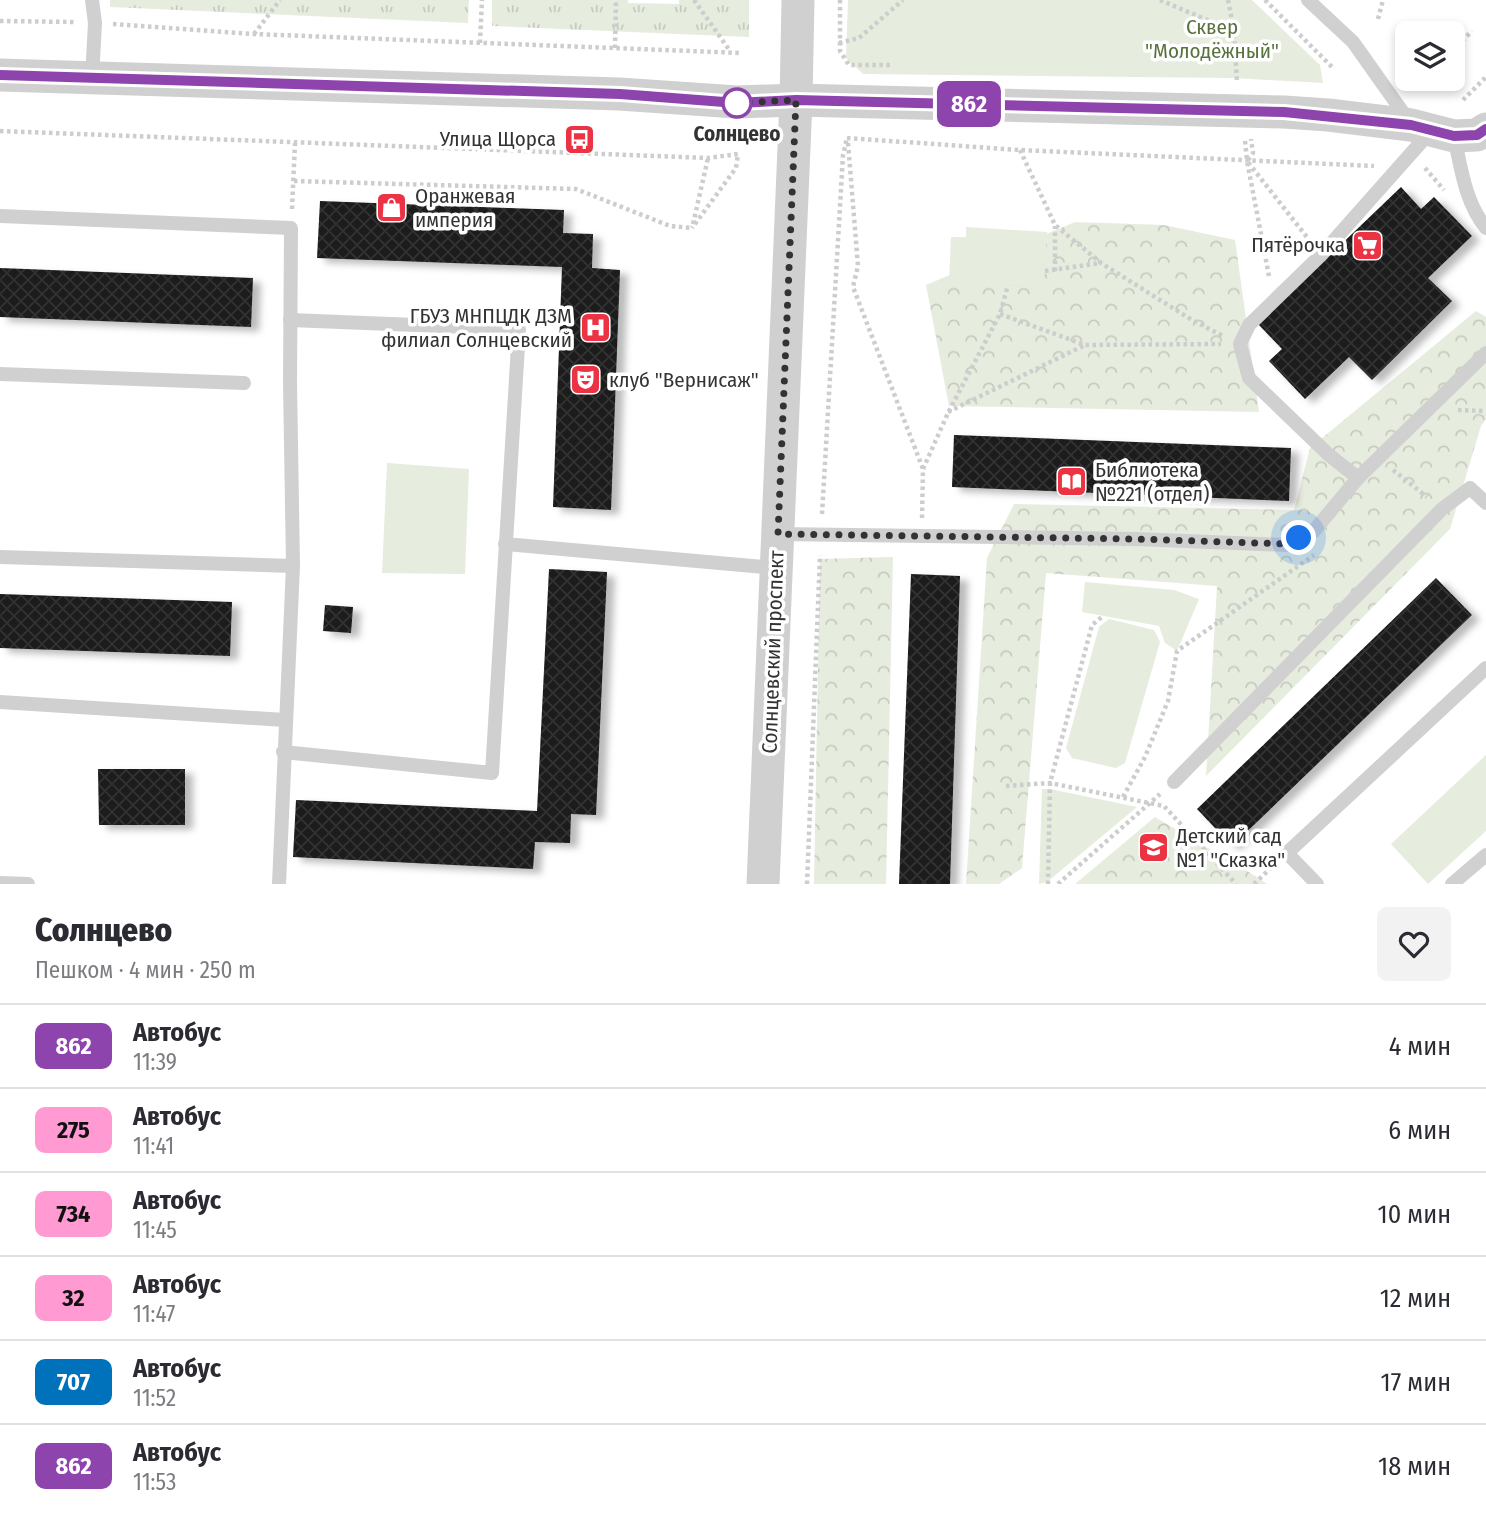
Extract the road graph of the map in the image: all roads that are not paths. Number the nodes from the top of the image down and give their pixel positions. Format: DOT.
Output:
graph roads {
  1 [pos="93,0"];
  2 [pos="798,0"];
  3 [pos="1308,0"];
  4 [pos="0,75"];
  5 [pos="92,78"];
  6 [pos="796,100"];
  7 [pos="1446,130"];
  8 [pos="0,216"];
  9 [pos="1486,228"];
  10 [pos="290,320"];
  11 [pos="1486,353"];
  12 [pos="0,374"];
  13 [pos="244,383"];
  14 [pos="1358,478"];
  15 [pos="1486,503"];
  16 [pos="778,534"];
  17 [pos="505,544"];
  18 [pos="0,557"];
  19 [pos="293,566"];
  20 [pos="775,568"];
  21 [pos="1486,668"];
  22 [pos="0,702"];
  23 [pos="285,720"];
  24 [pos="283,752"];
  25 [pos="1174,782"];
  26 [pos="1486,855"];
  27 [pos="0,883"];
  28 [pos="29,884"];
  29 [pos="279,884"];
  30 [pos="763,884"];
  31 [pos="1317,884"];
  32 [pos="1452,884"];
  1 -- 5 [label="lane"];
  2 -- 6 [label="street, Солнцевский проспект"];
  3 -- 7 [label="lane"];
  4 -- 5 [label="street"];
  5 -- 6 [label="street"];
  6 -- 7 [label="street"];
  6 -- 16 [label="street, Солнцевский проспект"];
  7 -- 9 [label="lane"];
  7 -- 14 [label="lane"];
  8 -- 10 [label="lane"];
  10 -- 17 [label="lane"];
  10 -- 19 [label="lane"];
  11 -- 14 [label="lane"];
  12 -- 13 [label="lane"];
  14 -- 16 [label="lane"];
  15 -- 25 [label="lane"];
  16 -- 20 [label="street, Солнцевский проспект"];
  17 -- 20 [label="lane"];
  17 -- 24 [label="lane"];
  18 -- 19 [label="lane"];
  19 -- 23 [label="lane"];
  20 -- 30 [label="street, Солнцевский проспект"];
  21 -- 31 [label="lane"];
  22 -- 23 [label="lane"];
  23 -- 24 [label="lane"];
  24 -- 29 [label="lane"];
  26 -- 32 [label="lane"];
  27 -- 28 [label="lane"];
}
